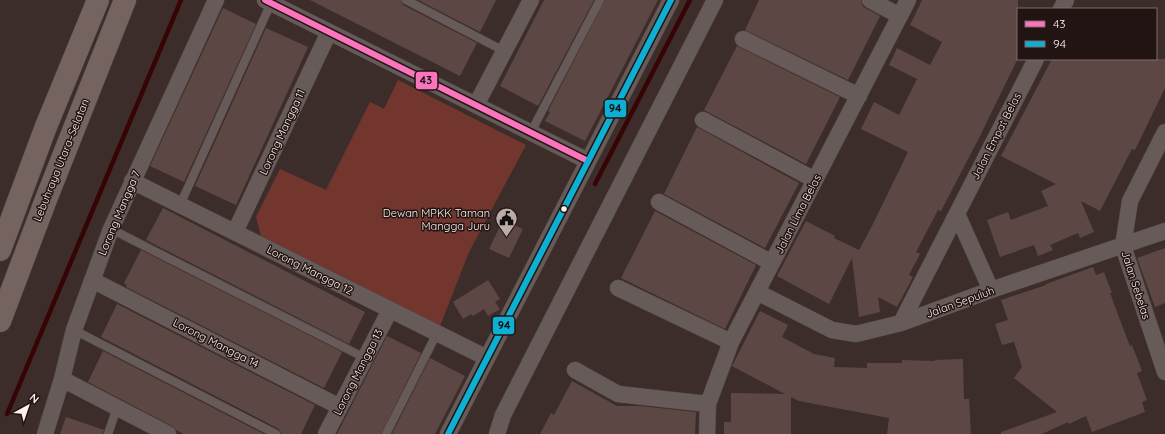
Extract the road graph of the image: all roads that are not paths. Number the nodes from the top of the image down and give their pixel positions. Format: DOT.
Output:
graph roads {
  1 [pos="98,0"];
  2 [pos="125,0"];
  3 [pos="216,0"];
  4 [pos="406,0"];
  5 [pos="531,0"];
  6 [pos="600,0"];
  7 [pos="671,0"];
  8 [pos="715,0"];
  9 [pos="870,0"];
  10 [pos="908,0"];
  11 [pos="268,1"];
  12 [pos="900,16"];
  13 [pos="329,32"];
  14 [pos="743,39"];
  15 [pos="504,51"];
  16 [pos="1035,60"];
  17 [pos="858,96"];
  18 [pos="476,105"];
  19 [pos="704,120"];
  20 [pos="531,132"];
  21 [pos="1165,132"];
  22 [pos="588,161"];
  23 [pos="815,180"];
  24 [pos="132,181"];
  25 [pos="658,202"];
  26 [pos="180,205"];
  27 [pos="957,214"];
  28 [pos="111,229"];
  29 [pos="1165,231"];
  30 [pos="235,232"];
  31 [pos="1123,246"];
  32 [pos="0,250"];
  33 [pos="772,263"];
  34 [pos="92,280"];
  35 [pos="618,288"];
  36 [pos="991,290"];
  37 [pos="757,292"];
  38 [pos="390,310"];
  39 [pos="0,321"];
  40 [pos="902,323"];
  41 [pos="74,330"];
  42 [pos="437,333"];
  43 [pos="731,342"];
  44 [pos="365,358"];
  45 [pos="487,358"];
  46 [pos="575,370"];
  47 [pos="1165,372"];
  48 [pos="62,379"];
  49 [pos="708,404"];
  50 [pos="340,407"];
  51 [pos="117,408"];
  52 [pos="165,433"];
  53 [pos="45,434"];
  54 [pos="108,434"];
  55 [pos="276,434"];
  56 [pos="326,434"];
  57 [pos="386,434"];
  58 [pos="448,434"];
  59 [pos="497,434"];
  60 [pos="707,434"];
  1 -- 32 [label="highway"];
  2 -- 39 [label="highway, Lebuhraya Utara–Selatan"];
  3 -- 24 [label="street, Lorong Mangga 7"];
  4 -- 15 [label="lane"];
  5 -- 15 [label="street"];
  6 -- 20 [label="lane"];
  7 -- 22 [label="street"];
  8 -- 59 [label="street"];
  9 -- 12 [label="street"];
  10 -- 12 [label="street, Jalan Lima Belas"];
  11 -- 13 [label="street"];
  11 -- 26 [label="lane"];
  12 -- 17 [label="street, Jalan Lima Belas"];
  13 -- 18 [label="street"];
  13 -- 30 [label="street, Lorong Mangga 11"];
  14 -- 17 [label="street"];
  15 -- 18 [label="street"];
  16 -- 27 [label="street, Jalan Empat Belas"];
  17 -- 23 [label="street, Jalan Lima Belas"];
  18 -- 20 [label="street"];
  19 -- 23 [label="street"];
  20 -- 22 [label="street"];
  21 -- 31 [label="street, Jalan Sebelas"];
  22 -- 45 [label="street"];
  23 -- 33 [label="street, Jalan Lima Belas"];
  24 -- 26 [label="street, Lorong Mangga 12"];
  24 -- 28 [label="street, Lorong Mangga 7"];
  25 -- 33 [label="street"];
  26 -- 30 [label="street, Lorong Mangga 12"];
  27 -- 36 [label="street"];
  27 -- 40 [label="street, Jalan Empat Belas"];
  28 -- 34 [label="street, Lorong Mangga 7"];
  28 -- 44 [label="lane"];
  29 -- 31 [label="street, Jalan Sepuluh"];
  30 -- 38 [label="street, Lorong Mangga 12"];
  31 -- 36 [label="street, Jalan Sepuluh"];
  31 -- 47 [label="street, Jalan Sebelas"];
  33 -- 37 [label="street, Jalan Lima Belas"];
  34 -- 41 [label="street, Lorong Mangga 7"];
  34 -- 50 [label="street, Lorong Mangga 14"];
  35 -- 43 [label="street"];
  36 -- 40 [label="street, Jalan Sepuluh"];
  37 -- 40 [label="street, Jalan Sepuluh"];
  37 -- 43 [label="street, Jalan Lima Belas"];
  38 -- 42 [label="street, Lorong Mangga 12"];
  38 -- 44 [label="street, Lorong Mangga 13"];
  41 -- 48 [label="street, Lorong Mangga 7"];
  41 -- 55 [label="lane"];
  42 -- 45 [label="street, Lorong Mangga 12"];
  42 -- 57 [label="lane"];
  43 -- 49 [label="street, Jalan Lima Belas"];
  44 -- 50 [label="street, Lorong Mangga 13"];
  45 -- 58 [label="street"];
  46 -- 49 [label="street"];
  48 -- 51 [label="street"];
  48 -- 53 [label="street, Lorong Mangga 7"];
  49 -- 60 [label="street, Jalan Lima Belas"];
  50 -- 56 [label="street, Lorong Mangga 13"];
  51 -- 52 [label="street"];
  51 -- 54 [label="lane"];
}
